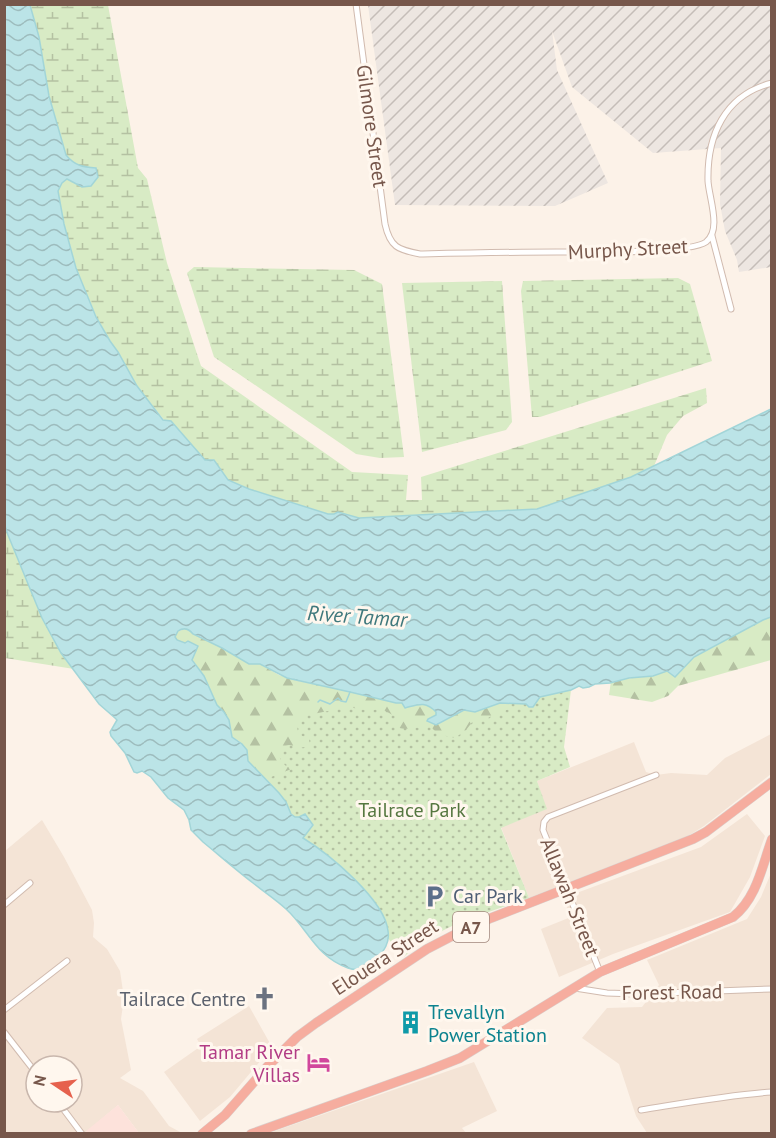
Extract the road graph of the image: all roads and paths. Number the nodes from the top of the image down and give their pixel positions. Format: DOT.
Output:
graph roads {
  1 [pos="356,4"];
  2 [pos="771,83"];
  3 [pos="712,236"];
  4 [pos="394,245"];
  5 [pos="731,309"];
  6 [pos="656,775"];
  7 [pos="771,782"];
  8 [pos="771,839"];
  9 [pos="30,883"];
  10 [pos="567,889"];
  11 [pos="4,905"];
  12 [pos="67,961"];
  13 [pos="596,974"];
  14 [pos="573,988"];
  15 [pos="771,990"];
  16 [pos="597,992"];
  17 [pos="4,1010"];
  18 [pos="4,1032"];
  19 [pos="24,1058"];
  20 [pos="771,1092"];
  21 [pos="642,1110"];
  22 [pos="67,1114"];
  23 [pos="208,1129"];
  24 [pos="82,1134"];
  25 [pos="219,1134"];
  26 [pos="250,1134"];
  1 -- 4 [label="street, Gilmore Street"];
  2 -- 3 [label="street, Murphy Street"];
  3 -- 4 [label="street, Murphy Street"];
  3 -- 5 [label="street"];
  6 -- 10 [label="street, Allawah Street"];
  7 -- 10 [label="highway, Elouera Street / A7"];
  8 -- 13 [label="highway"];
  9 -- 11 [label="street"];
  10 -- 13 [label="street, Allawah Street"];
  10 -- 23 [label="highway, Elouera Street / A7"];
  12 -- 17 [label="street"];
  13 -- 14 [label="highway"];
  13 -- 16 [label="street, Allawah Street"];
  14 -- 16 [label="street, Forest Road"];
  14 -- 26 [label="highway"];
  15 -- 16 [label="street, Forest Road"];
  18 -- 19 [label="street"];
  20 -- 21 [label="street"];
  22 -- 24 [label="street"];
  23 -- 25 [label="highway"];
}
